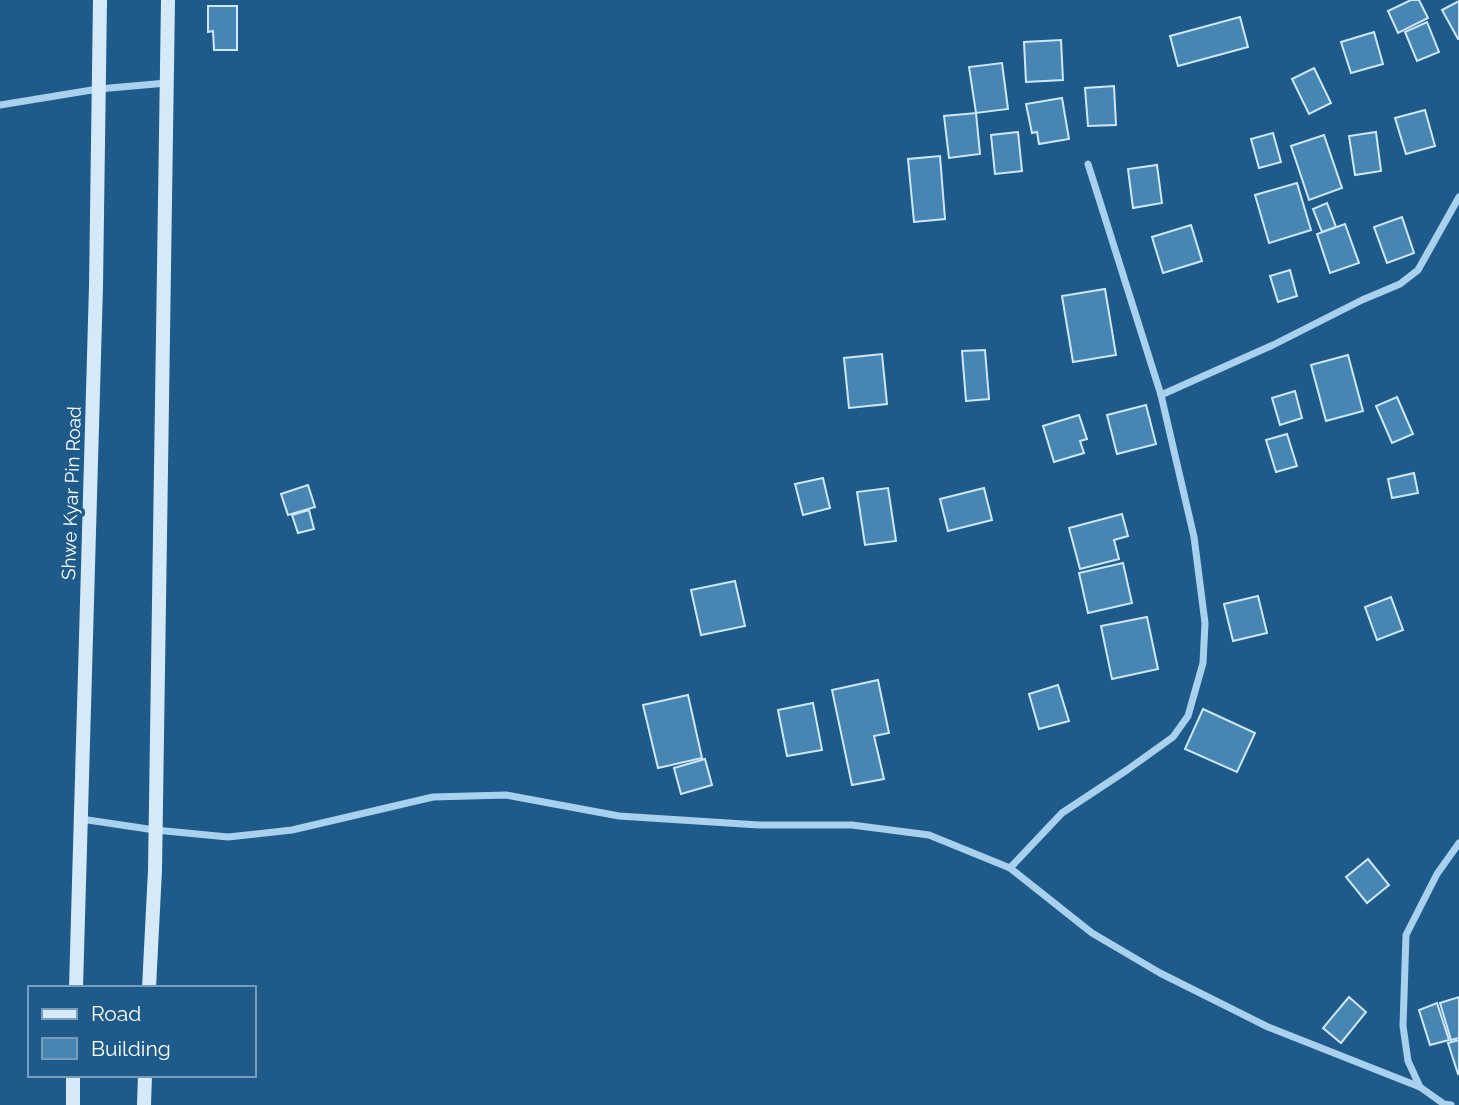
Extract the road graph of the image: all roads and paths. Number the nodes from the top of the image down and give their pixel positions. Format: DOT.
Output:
graph roads {
  1 [pos="100,0"];
  2 [pos="168,0"];
  3 [pos="167,83"];
  4 [pos="98,89"];
  5 [pos="0,105"];
  6 [pos="1088,164"];
  7 [pos="1459,197"];
  8 [pos="1161,395"];
  9 [pos="81,819"];
  10 [pos="155,830"];
  11 [pos="1459,843"];
  12 [pos="1010,868"];
  13 [pos="76,986"];
  14 [pos="149,986"];
  15 [pos="73,1077"];
  16 [pos="145,1077"];
  17 [pos="1420,1087"];
  18 [pos="72,1105"];
  19 [pos="144,1105"];
  20 [pos="1451,1105"];
  1 -- 4 [label="street, Shwe Kyar Pin Road"];
  2 -- 3 [label="street"];
  3 -- 4 [label="street"];
  3 -- 10 [label="street"];
  4 -- 5 [label="street"];
  4 -- 9 [label="street, Shwe Kyar Pin Road"];
  6 -- 8 [label="street"];
  7 -- 8 [label="street"];
  8 -- 12 [label="street"];
  9 -- 10 [label="street"];
  9 -- 13 [label="street, Shwe Kyar Pin Road"];
  10 -- 12 [label="street"];
  10 -- 14 [label="street"];
  11 -- 17 [label="street"];
  12 -- 17 [label="street"];
  15 -- 18 [label="street"];
  16 -- 19 [label="street"];
  17 -- 20 [label="street"];
}
